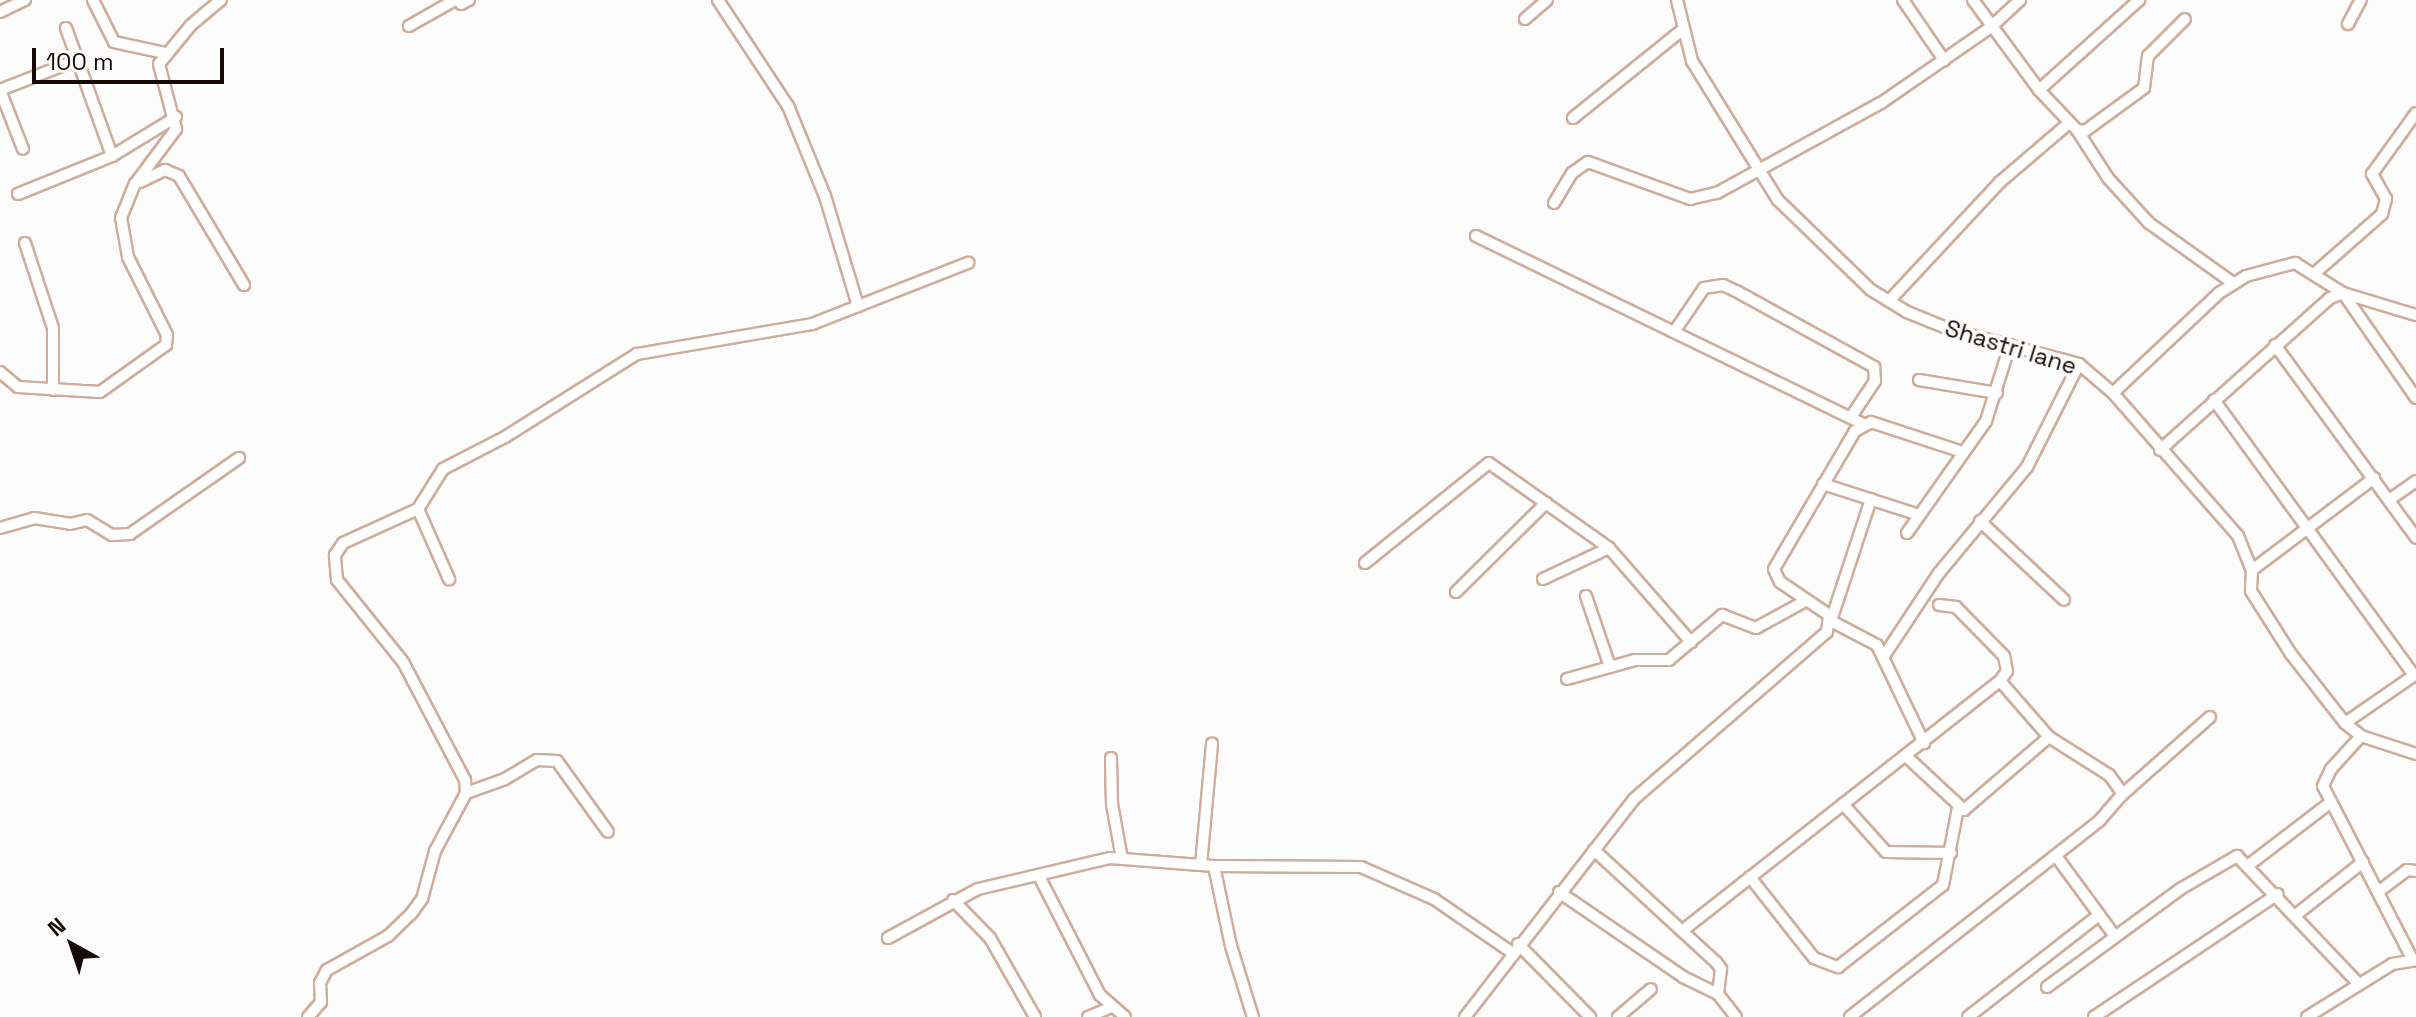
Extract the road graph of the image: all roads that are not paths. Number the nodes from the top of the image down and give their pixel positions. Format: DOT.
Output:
graph roads {
  1 [pos="25,0"];
  2 [pos="93,0"];
  3 [pos="221,0"];
  4 [pos="718,0"];
  5 [pos="1547,0"];
  6 [pos="1677,0"];
  7 [pos="1903,0"];
  8 [pos="1973,0"];
  9 [pos="2020,0"];
  10 [pos="2139,0"];
  11 [pos="2361,0"];
  12 [pos="462,1"];
  13 [pos="0,12"];
  14 [pos="1525,19"];
  15 [pos="2185,19"];
  16 [pos="2348,24"];
  17 [pos="409,26"];
  18 [pos="1991,27"];
  19 [pos="66,28"];
  20 [pos="1682,30"];
  21 [pos="165,53"];
  22 [pos="77,60"];
  23 [pos="1944,60"];
  24 [pos="0,90"];
  25 [pos="2039,90"];
  26 [pos="2416,113"];
  27 [pos="176,117"];
  28 [pos="1573,118"];
  29 [pos="2073,127"];
  30 [pos="23,149"];
  31 [pos="112,156"];
  32 [pos="1754,169"];
  33 [pos="135,184"];
  34 [pos="18,194"];
  35 [pos="1554,203"];
  36 [pos="1476,236"];
  37 [pos="25,243"];
  38 [pos="968,263"];
  39 [pos="2315,273"];
  40 [pos="2233,283"];
  41 [pos="244,285"];
  42 [pos="2343,293"];
  43 [pos="1889,301"];
  44 [pos="858,306"];
  45 [pos="2416,315"];
  46 [pos="1674,332"];
  47 [pos="2010,345"];
  48 [pos="2275,345"];
  49 [pos="2079,364"];
  50 [pos="0,372"];
  51 [pos="1919,380"];
  52 [pos="53,390"];
  53 [pos="1997,393"];
  54 [pos="2113,393"];
  55 [pos="2416,398"];
  56 [pos="2214,400"];
  57 [pos="1851,417"];
  58 [pos="1864,424"];
  59 [pos="2160,450"];
  60 [pos="1963,452"];
  61 [pos="239,458"];
  62 [pos="2374,478"];
  63 [pos="2416,481"];
  64 [pos="1823,484"];
  65 [pos="1871,499"];
  66 [pos="2389,500"];
  67 [pos="1546,503"];
  68 [pos="418,509"];
  69 [pos="1919,515"];
  70 [pos="1980,521"];
  71 [pos="0,528"];
  72 [pos="2307,530"];
  73 [pos="1907,533"];
  74 [pos="2416,538"];
  75 [pos="1609,548"];
  76 [pos="1365,563"];
  77 [pos="2252,570"];
  78 [pos="449,579"];
  79 [pos="1543,579"];
  80 [pos="1456,592"];
  81 [pos="1586,596"];
  82 [pos="1807,600"];
  83 [pos="2064,600"];
  84 [pos="1939,605"];
  85 [pos="1831,621"];
  86 [pos="1691,642"];
  87 [pos="1884,656"];
  88 [pos="1610,667"];
  89 [pos="2415,674"];
  90 [pos="1567,679"];
  91 [pos="2000,681"];
  92 [pos="2210,717"];
  93 [pos="2345,723"];
  94 [pos="2361,736"];
  95 [pos="2049,737"];
  96 [pos="1212,743"];
  97 [pos="1924,743"];
  98 [pos="2416,754"];
  99 [pos="1907,757"];
  100 [pos="1111,758"];
  101 [pos="466,793"];
  102 [pos="2123,794"];
  103 [pos="2331,802"];
  104 [pos="1843,804"];
  105 [pos="1958,808"];
  106 [pos="608,832"];
  107 [pos="1594,850"];
  108 [pos="1951,853"];
  109 [pos="2056,856"];
  110 [pos="1122,859"];
  111 [pos="2363,862"];
  112 [pos="2250,864"];
  113 [pos="1201,865"];
  114 [pos="1214,866"];
  115 [pos="2416,871"];
  116 [pos="1039,876"];
  117 [pos="1750,877"];
  118 [pos="1559,892"];
  119 [pos="2378,892"];
  120 [pos="2278,894"];
  121 [pos="953,900"];
  122 [pos="2297,914"];
  123 [pos="2099,915"];
  124 [pos="1682,931"];
  125 [pos="2114,935"];
  126 [pos="888,938"];
  127 [pos="1514,948"];
  128 [pos="2414,960"];
  129 [pos="2359,984"];
  130 [pos="2047,987"];
  131 [pos="1651,989"];
  132 [pos="1718,994"];
  133 [pos="1111,1007"];
  134 [pos="308,1017"];
  135 [pos="1035,1017"];
  136 [pos="1088,1017"];
  137 [pos="1125,1017"];
  138 [pos="1253,1017"];
  139 [pos="1465,1017"];
  140 [pos="1590,1017"];
  141 [pos="1618,1017"];
  142 [pos="1736,1017"];
  143 [pos="1850,1017"];
  144 [pos="1968,1017"];
  145 [pos="2094,1017"];
  146 [pos="2307,1017"];
  1 -- 13 [label="street"];
  2 -- 21 [label="street"];
  3 -- 21 [label="street"];
  4 -- 44 [label="street"];
  5 -- 14 [label="street"];
  6 -- 20 [label="street, Shastri lane"];
  7 -- 23 [label="street"];
  8 -- 18 [label="street"];
  9 -- 18 [label="street"];
  10 -- 25 [label="street"];
  11 -- 16 [label="street"];
  12 -- 17 [label="street"];
  15 -- 29 [label="street"];
  18 -- 23 [label="street"];
  18 -- 25 [label="street"];
  19 -- 22 [label="street"];
  20 -- 28 [label="street"];
  20 -- 32 [label="street, Shastri lane"];
  21 -- 27 [label="street"];
  22 -- 24 [label="street"];
  22 -- 31 [label="street"];
  23 -- 32 [label="street"];
  24 -- 30 [label="street"];
  25 -- 29 [label="street"];
  26 -- 39 [label="street"];
  27 -- 31 [label="street"];
  27 -- 33 [label="street"];
  29 -- 40 [label="street"];
  29 -- 43 [label="street"];
  31 -- 34 [label="street"];
  32 -- 35 [label="street"];
  32 -- 43 [label="street, Shastri lane"];
  33 -- 41 [label="street"];
  33 -- 52 [label="street"];
  36 -- 46 [label="street"];
  37 -- 52 [label="street"];
  38 -- 44 [label="street"];
  39 -- 40 [label="street"];
  39 -- 42 [label="street"];
  40 -- 54 [label="street"];
  42 -- 45 [label="street"];
  42 -- 48 [label="street"];
  42 -- 55 [label="street"];
  43 -- 47 [label="street, Shastri lane"];
  44 -- 68 [label="street"];
  46 -- 57 [label="street"];
  46 -- 57 [label="street"];
  47 -- 49 [label="street, Shastri lane"];
  47 -- 53 [label="street"];
  48 -- 56 [label="street"];
  48 -- 62 [label="street"];
  49 -- 54 [label="street, Shastri lane"];
  49 -- 70 [label="street"];
  50 -- 52 [label="street"];
  51 -- 53 [label="street"];
  53 -- 60 [label="street"];
  54 -- 59 [label="street, Shastri lane"];
  56 -- 59 [label="street"];
  56 -- 72 [label="street"];
  57 -- 58 [label="street"];
  58 -- 60 [label="street"];
  58 -- 64 [label="street"];
  59 -- 77 [label="street, Shastri lane"];
  60 -- 69 [label="street"];
  61 -- 71 [label="street"];
  62 -- 66 [label="street"];
  62 -- 72 [label="street"];
  63 -- 66 [label="street"];
  64 -- 65 [label="street"];
  64 -- 82 [label="street"];
  65 -- 69 [label="street"];
  65 -- 85 [label="street"];
  66 -- 74 [label="street"];
  67 -- 75 [label="street"];
  67 -- 76 [label="street"];
  67 -- 80 [label="street"];
  68 -- 78 [label="street"];
  68 -- 101 [label="street"];
  69 -- 73 [label="street"];
  70 -- 83 [label="street"];
  70 -- 87 [label="street"];
  72 -- 77 [label="street"];
  72 -- 89 [label="street"];
  75 -- 79 [label="street"];
  75 -- 86 [label="street"];
  77 -- 93 [label="street, Shastri lane"];
  81 -- 88 [label="street"];
  82 -- 85 [label="street"];
  82 -- 86 [label="street"];
  84 -- 91 [label="street"];
  85 -- 87 [label="street"];
  85 -- 107 [label="street"];
  86 -- 88 [label="street"];
  87 -- 97 [label="street"];
  88 -- 90 [label="street"];
  89 -- 93 [label="street"];
  91 -- 95 [label="street"];
  91 -- 97 [label="street"];
  92 -- 102 [label="street"];
  93 -- 94 [label="street, Shastri lane"];
  94 -- 98 [label="street, Shastri lane"];
  94 -- 103 [label="street"];
  95 -- 102 [label="street"];
  95 -- 105 [label="street"];
  96 -- 113 [label="street"];
  97 -- 99 [label="street"];
  99 -- 104 [label="street"];
  99 -- 105 [label="street"];
  100 -- 110 [label="street"];
  101 -- 106 [label="street"];
  101 -- 134 [label="street"];
  102 -- 109 [label="street"];
  103 -- 111 [label="street"];
  103 -- 112 [label="street"];
  104 -- 108 [label="street"];
  104 -- 117 [label="street"];
  105 -- 108 [label="street"];
  107 -- 118 [label="street"];
  107 -- 124 [label="street"];
  108 -- 117 [label="street"];
  109 -- 123 [label="street"];
  109 -- 143 [label="street"];
  110 -- 113 [label="street"];
  110 -- 116 [label="street"];
  111 -- 119 [label="street"];
  111 -- 122 [label="street"];
  112 -- 120 [label="street"];
  112 -- 125 [label="street"];
  113 -- 114 [label="street"];
  114 -- 127 [label="street"];
  114 -- 138 [label="street"];
  115 -- 119 [label="street"];
  116 -- 121 [label="street"];
  116 -- 133 [label="street"];
  117 -- 124 [label="street"];
  118 -- 127 [label="street"];
  118 -- 132 [label="street"];
  119 -- 128 [label="street"];
  120 -- 122 [label="street"];
  120 -- 145 [label="street"];
  121 -- 126 [label="street"];
  121 -- 135 [label="street"];
  122 -- 129 [label="street"];
  123 -- 125 [label="street"];
  123 -- 144 [label="street"];
  124 -- 132 [label="street"];
  125 -- 130 [label="street"];
  127 -- 139 [label="street"];
  127 -- 140 [label="street"];
  128 -- 129 [label="street"];
  129 -- 146 [label="street"];
  131 -- 141 [label="street"];
  132 -- 142 [label="street"];
  133 -- 136 [label="street"];
  133 -- 137 [label="street"];
}
